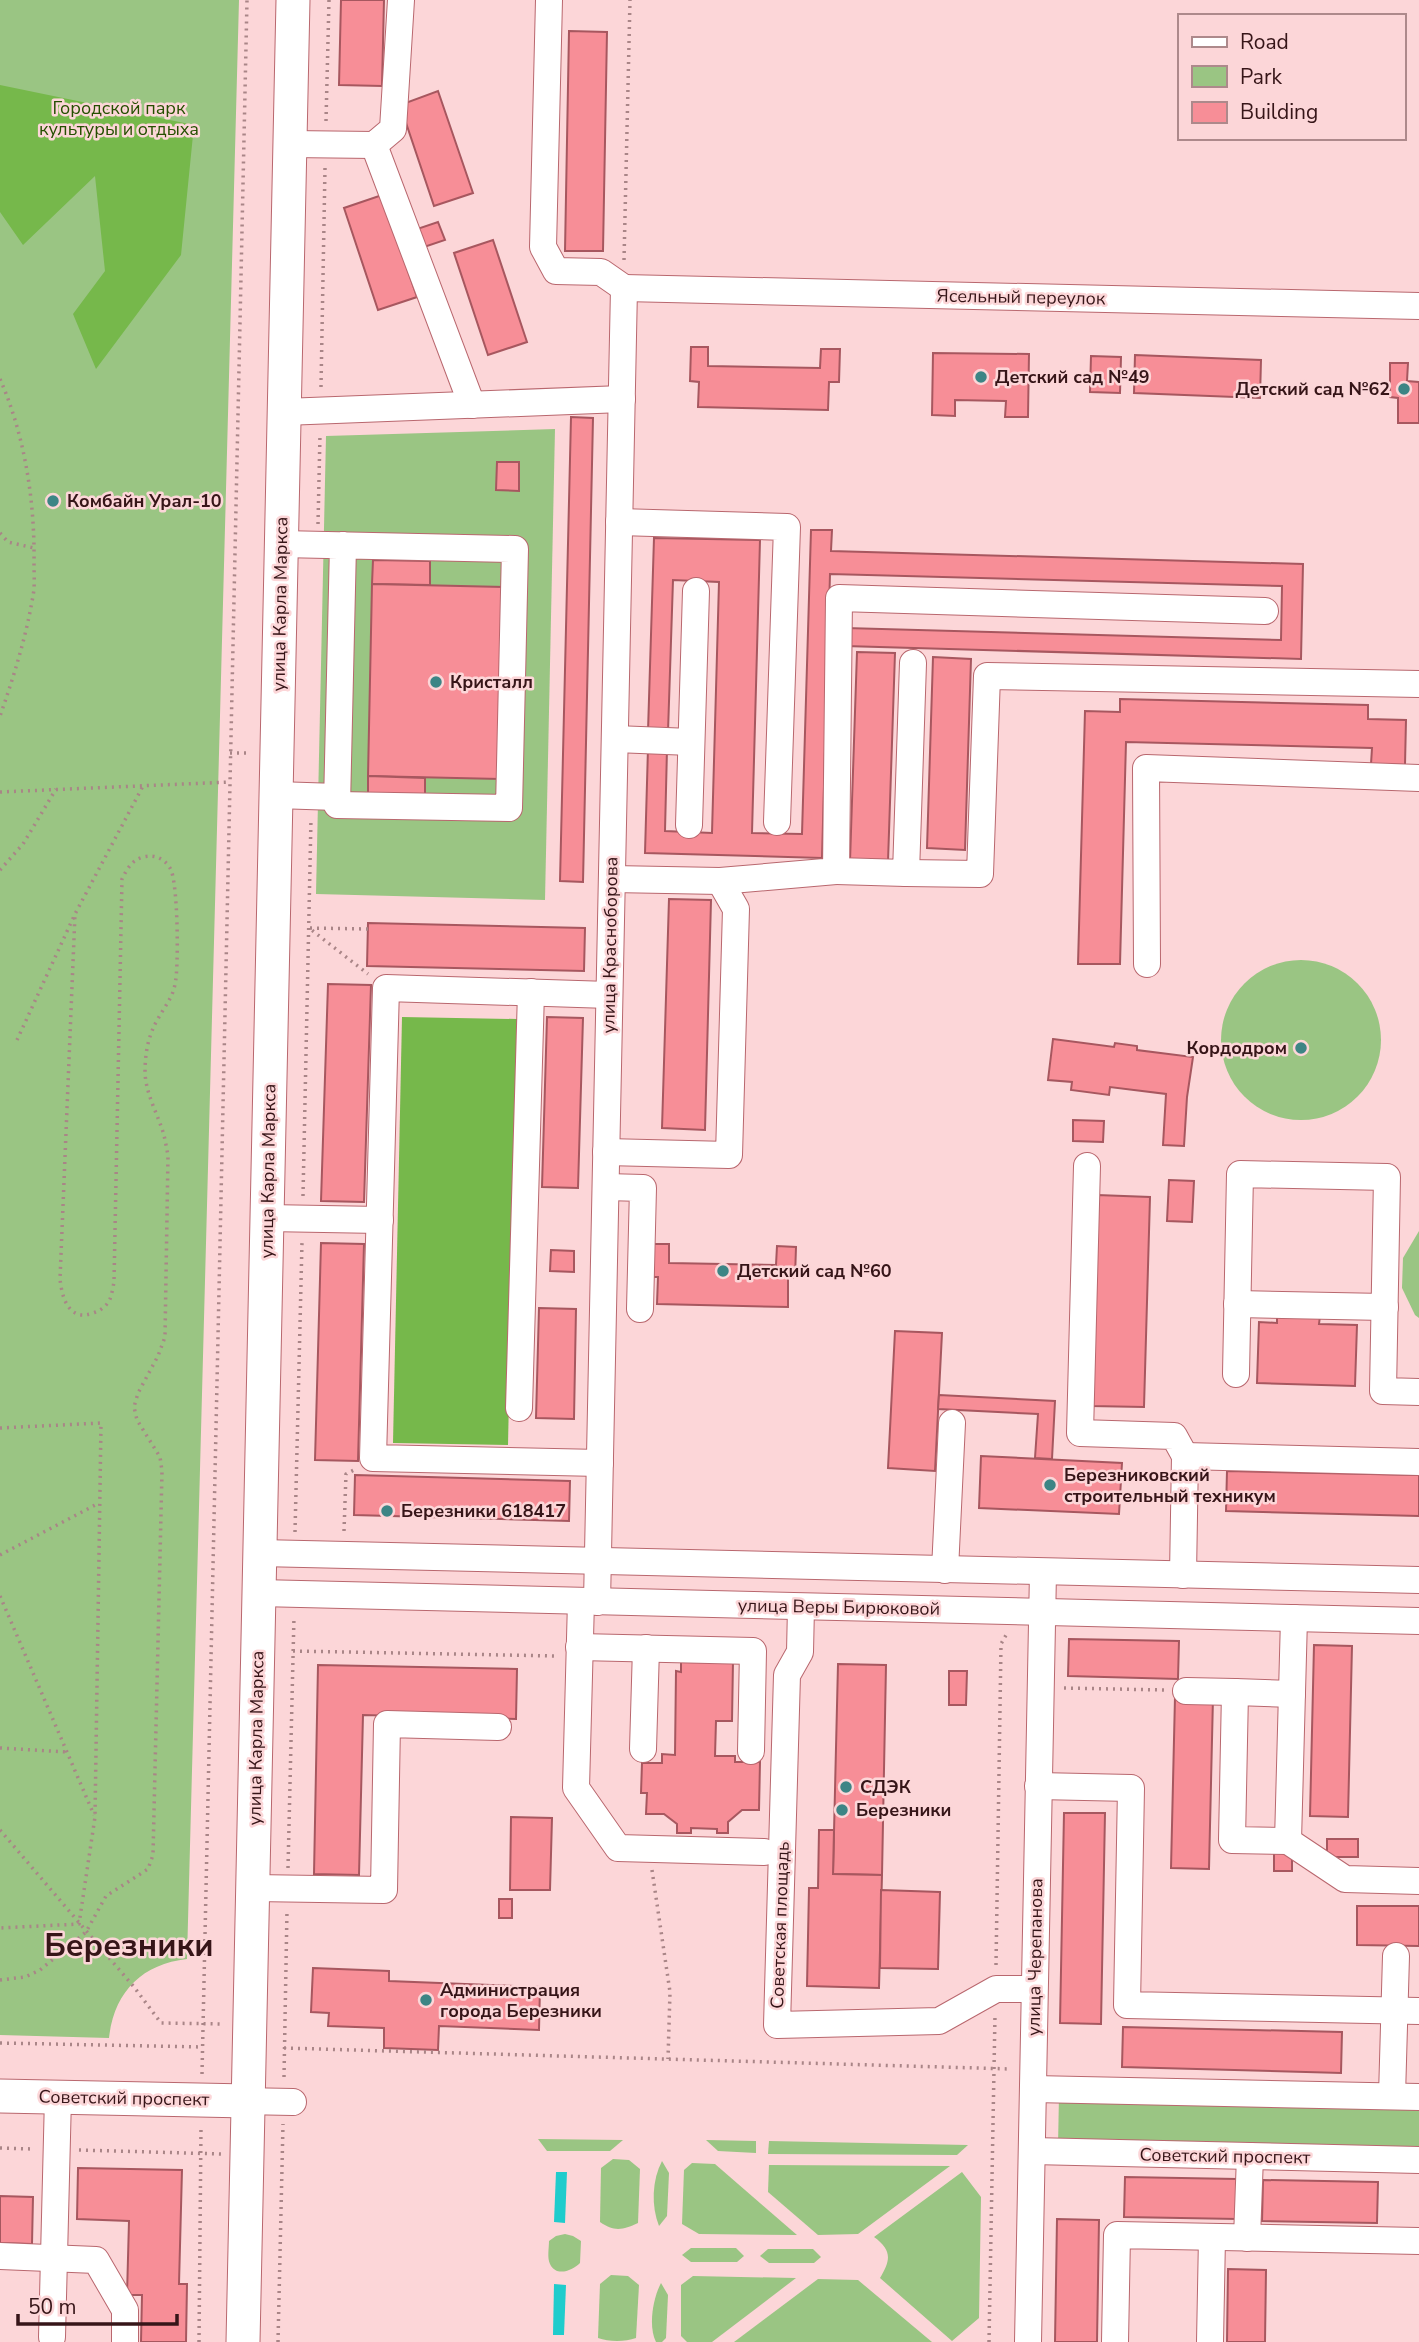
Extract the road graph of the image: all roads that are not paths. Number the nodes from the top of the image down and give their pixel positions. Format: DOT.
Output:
graph roads {
  1 [pos="293,0"];
  2 [pos="401,0"];
  3 [pos="549,0"];
  4 [pos="290,144"];
  5 [pos="374,145"];
  6 [pos="624,288"];
  7 [pos="1419,306"];
  8 [pos="622,399"];
  9 [pos="472,405"];
  10 [pos="284,412"];
  11 [pos="619,522"];
  12 [pos="281,544"];
  13 [pos="330,545"];
  14 [pos="696,590"];
  15 [pos="1265,611"];
  16 [pos="913,663"];
  17 [pos="1419,684"];
  18 [pos="615,739"];
  19 [pos="691,741"];
  20 [pos="1419,778"];
  21 [pos="276,795"];
  22 [pos="325,796"];
  23 [pos="778,822"];
  24 [pos="689,825"];
  25 [pos="836,871"];
  26 [pos="906,873"];
  27 [pos="612,879"];
  28 [pos="720,881"];
  29 [pos="1147,964"];
  30 [pos="531,992"];
  31 [pos="610,995"];
  32 [pos="606,1152"];
  33 [pos="1087,1166"];
  34 [pos="606,1188"];
  35 [pos="267,1218"];
  36 [pos="380,1220"];
  37 [pos="1237,1304"];
  38 [pos="1385,1307"];
  39 [pos="640,1309"];
  40 [pos="1236,1374"];
  41 [pos="1419,1392"];
  42 [pos="519,1408"];
  43 [pos="952,1423"];
  44 [pos="1185,1456"];
  45 [pos="1419,1462"];
  46 [pos="600,1463"];
  47 [pos="260,1553"];
  48 [pos="598,1561"];
  49 [pos="945,1570"];
  50 [pos="1042,1572"];
  51 [pos="1182,1575"];
  52 [pos="1308,1578"];
  53 [pos="1419,1580"];
  54 [pos="259,1593"];
  55 [pos="589,1601"];
  56 [pos="801,1606"];
  57 [pos="1042,1612"];
  58 [pos="1300,1618"];
  59 [pos="1419,1621"];
  60 [pos="646,1648"];
  61 [pos="579,1652"];
  62 [pos="1186,1691"];
  63 [pos="1236,1692"];
  64 [pos="1292,1694"];
  65 [pos="498,1727"];
  66 [pos="643,1749"];
  67 [pos="751,1751"];
  68 [pos="1038,1786"];
  69 [pos="1289,1841"];
  70 [pos="764,1852"];
  71 [pos="1419,1881"];
  72 [pos="252,1888"];
  73 [pos="1395,1956"];
  74 [pos="1033,1989"];
  75 [pos="1407,2011"];
  76 [pos="1033,2080"];
  77 [pos="0,2096"];
  78 [pos="1392,2096"];
  79 [pos="58,2097"];
  80 [pos="1419,2097"];
  81 [pos="248,2101"];
  82 [pos="288,2102"];
  83 [pos="1032,2151"];
  84 [pos="1250,2156"];
  85 [pos="1419,2160"];
  86 [pos="1212,2237"];
  87 [pos="1247,2238"];
  88 [pos="1419,2241"];
  89 [pos="0,2256"];
  90 [pos="54,2258"];
  91 [pos="52,2337"];
  92 [pos="125,2342"];
  93 [pos="243,2342"];
  94 [pos="1028,2342"];
  95 [pos="1115,2342"];
  96 [pos="1210,2342"];
  1 -- 4 [label="main road, улица Карла Маркса"];
  2 -- 5 [label="street"];
  3 -- 6 [label="street"];
  4 -- 5 [label="street"];
  4 -- 10 [label="main road, улица Карла Маркса"];
  5 -- 9 [label="street"];
  6 -- 7 [label="street, Ясельный переулок"];
  6 -- 8 [label="street, улица Красноборова"];
  8 -- 9 [label="street"];
  8 -- 11 [label="street, улица Красноборова"];
  9 -- 10 [label="street"];
  10 -- 12 [label="main road, улица Карла Маркса"];
  11 -- 18 [label="street, улица Красноборова"];
  11 -- 23 [label="street"];
  12 -- 13 [label="street"];
  12 -- 21 [label="main road, улица Карла Маркса"];
  13 -- 22 [label="street"];
  13 -- 22 [label="street"];
  14 -- 19 [label="street"];
  15 -- 25 [label="street"];
  16 -- 26 [label="street"];
  17 -- 26 [label="street"];
  18 -- 19 [label="street"];
  18 -- 27 [label="street, улица Красноборова"];
  19 -- 24 [label="street"];
  20 -- 29 [label="street"];
  21 -- 22 [label="street"];
  21 -- 35 [label="main road, улица Карла Маркса"];
  25 -- 26 [label="street"];
  25 -- 28 [label="street"];
  27 -- 28 [label="street"];
  27 -- 31 [label="street, улица Красноборова"];
  28 -- 32 [label="street"];
  30 -- 31 [label="street"];
  30 -- 36 [label="street"];
  30 -- 42 [label="street"];
  31 -- 32 [label="street, улица Красноборова"];
  32 -- 34 [label="street, улица Красноборова"];
  33 -- 44 [label="street"];
  34 -- 39 [label="street"];
  34 -- 46 [label="street, улица Красноборова"];
  35 -- 36 [label="street"];
  35 -- 47 [label="main road, улица Карла Маркса"];
  36 -- 46 [label="street"];
  37 -- 38 [label="street"];
  37 -- 38 [label="street"];
  37 -- 40 [label="street"];
  38 -- 41 [label="street"];
  43 -- 49 [label="street"];
  44 -- 45 [label="street"];
  44 -- 51 [label="street"];
  46 -- 48 [label="street, улица Красноборова"];
  47 -- 48 [label="street"];
  47 -- 54 [label="main road, улица Карла Маркса"];
  48 -- 49 [label="street"];
  48 -- 55 [label="street, улица Красноборова"];
  49 -- 50 [label="street"];
  50 -- 51 [label="street"];
  50 -- 57 [label="street, улица Черепанова"];
  51 -- 52 [label="street"];
  52 -- 53 [label="street"];
  52 -- 58 [label="street"];
  54 -- 55 [label="street, улица Веры Бирюковой"];
  54 -- 72 [label="main road, улица Карла Маркса"];
  55 -- 56 [label="street, улица Веры Бирюковой"];
  55 -- 61 [label="street, Советская площадь"];
  56 -- 57 [label="street, улица Веры Бирюковой"];
  56 -- 74 [label="street, Советская площадь"];
  57 -- 58 [label="street, улица Веры Бирюковой"];
  57 -- 68 [label="street, улица Черепанова"];
  58 -- 59 [label="street, улица Веры Бирюковой"];
  58 -- 64 [label="street"];
  60 -- 61 [label="street"];
  60 -- 66 [label="street"];
  60 -- 67 [label="street"];
  61 -- 70 [label="street, Советская площадь"];
  62 -- 63 [label="street"];
  63 -- 64 [label="street"];
  63 -- 69 [label="street"];
  64 -- 69 [label="street"];
  65 -- 72 [label="street"];
  68 -- 74 [label="street, улица Черепанова"];
  68 -- 75 [label="street"];
  69 -- 71 [label="street"];
  72 -- 81 [label="main road, улица Карла Маркса"];
  73 -- 75 [label="street"];
  74 -- 76 [label="street, улица Черепанова"];
  75 -- 78 [label="street"];
  76 -- 78 [label="street"];
  76 -- 83 [label="street, улица Черепанова"];
  77 -- 79 [label="main road, Советский проспект"];
  78 -- 80 [label="street"];
  79 -- 81 [label="main road, Советский проспект"];
  79 -- 90 [label="street"];
  81 -- 82 [label="street"];
  81 -- 93 [label="main road, улица Карла Маркса"];
  83 -- 84 [label="street, Советский проспект"];
  83 -- 94 [label="street, улица Черепанова"];
  84 -- 85 [label="street, Советский проспект"];
  84 -- 87 [label="street"];
  86 -- 87 [label="street"];
  86 -- 95 [label="street"];
  86 -- 96 [label="street"];
  87 -- 88 [label="street"];
  89 -- 90 [label="street"];
  90 -- 91 [label="street"];
  90 -- 92 [label="street"];
}
